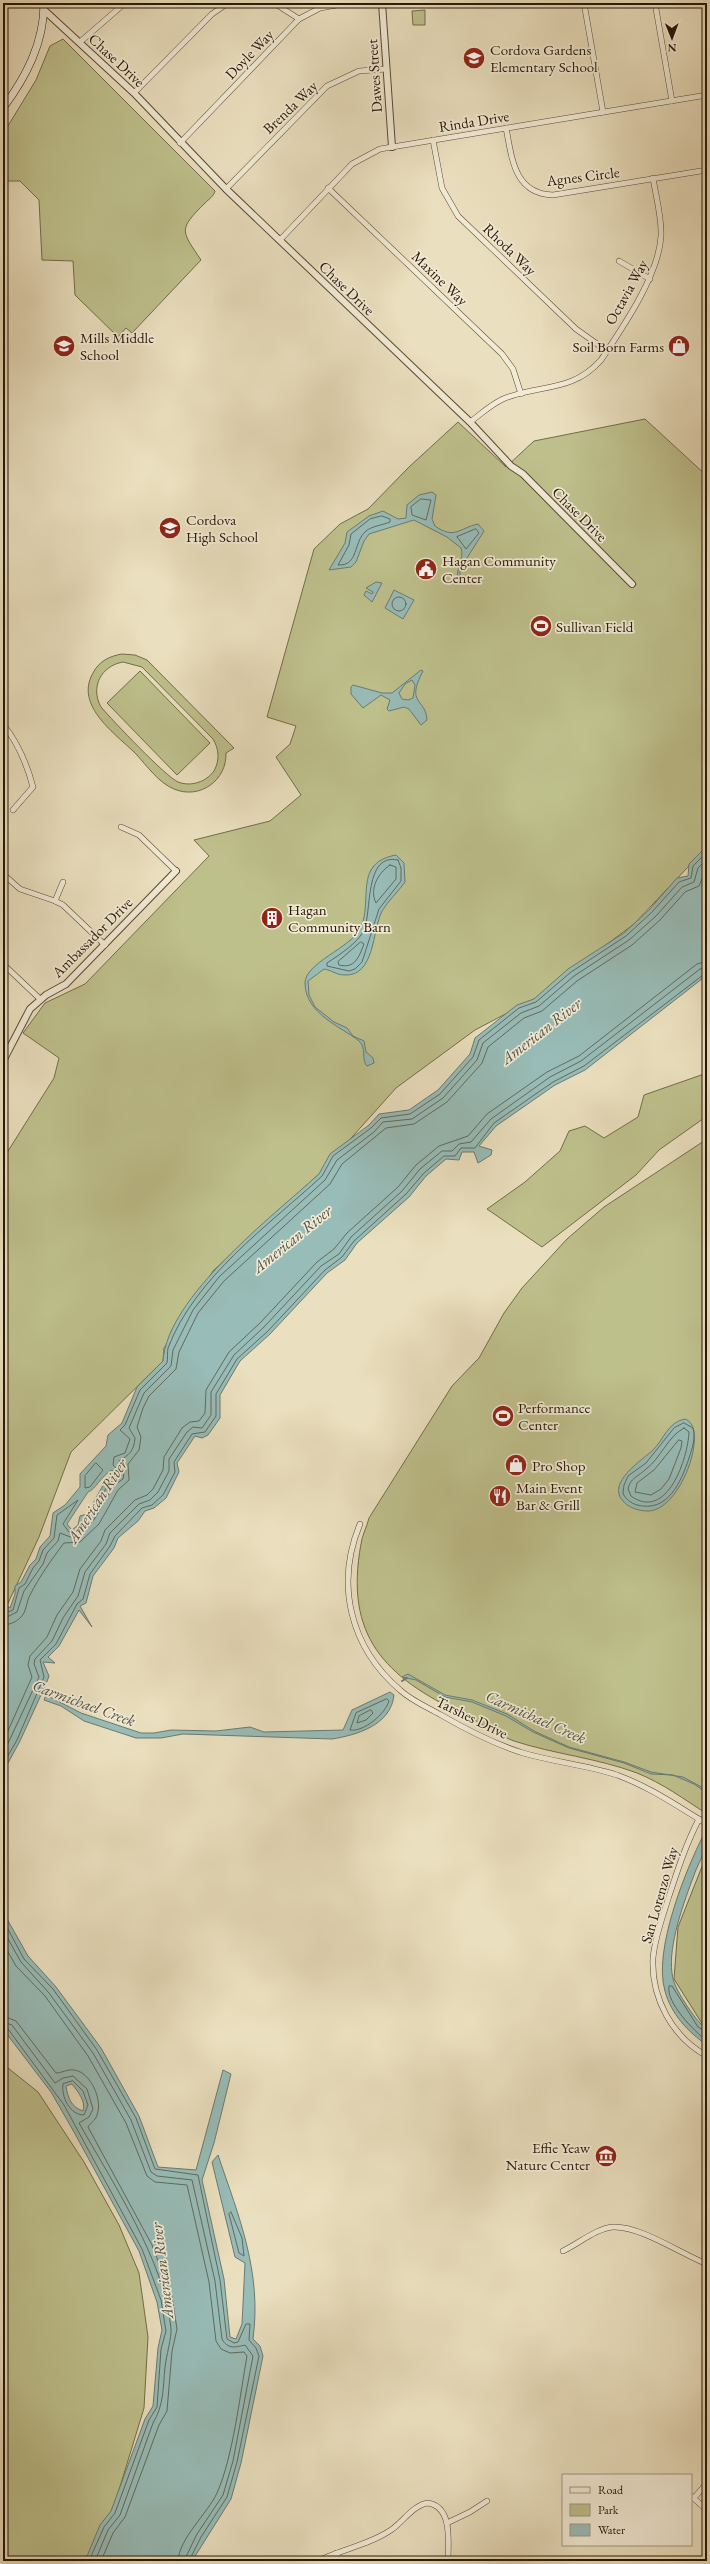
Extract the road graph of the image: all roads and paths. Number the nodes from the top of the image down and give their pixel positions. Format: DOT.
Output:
graph roads {
  1 [pos="124,3"];
  2 [pos="228,3"];
  3 [pos="274,3"];
  4 [pos="348,3"];
  5 [pos="382,3"];
  6 [pos="584,3"];
  7 [pos="655,3"];
  8 [pos="44,7"];
  9 [pos="299,19"];
  10 [pos="80,42"];
  11 [pos="386,68"];
  12 [pos="134,93"];
  13 [pos="707,95"];
  14 [pos="672,101"];
  15 [pos="3,108"];
  16 [pos="603,112"];
  17 [pos="506,128"];
  18 [pos="433,140"];
  19 [pos="180,143"];
  20 [pos="392,147"];
  21 [pos="707,170"];
  22 [pos="653,178"];
  23 [pos="328,188"];
  24 [pos="226,189"];
  25 [pos="280,240"];
  26 [pos="619,261"];
  27 [pos="650,278"];
  28 [pos="607,351"];
  29 [pos="521,394"];
  30 [pos="470,422"];
  31 [pos="632,584"];
  32 [pos="3,724"];
  33 [pos="13,810"];
  34 [pos="120,827"];
  35 [pos="176,871"];
  36 [pos="3,874"];
  37 [pos="62,882"];
  38 [pos="55,900"];
  39 [pos="105,945"];
  40 [pos="3,964"];
  41 [pos="40,1000"];
  42 [pos="6,1050"];
  43 [pos="3,1061"];
  44 [pos="360,1524"];
  45 [pos="699,1819"];
  46 [pos="707,1824"];
  47 [pos="707,2056"];
  48 [pos="563,2251"];
  49 [pos="707,2264"];
  50 [pos="707,2297"];
  51 [pos="706,2378"];
  52 [pos="707,2483"];
  53 [pos="692,2497"];
  54 [pos="487,2501"];
  55 [pos="707,2510"];
  56 [pos="447,2523"];
  57 [pos="336,2553"];
  58 [pos="318,2561"];
  59 [pos="339,2561"];
  60 [pos="448,2561"];
  1 -- 10 [label="street"];
  2 -- 12 [label="street"];
  3 -- 9 [label="street"];
  4 -- 9 [label="street, Doyle Way"];
  5 -- 11 [label="street, Dawes Street"];
  6 -- 16 [label="street"];
  7 -- 14 [label="street"];
  8 -- 10 [label="street, Chase Drive"];
  8 -- 15 [label="main road"];
  9 -- 19 [label="street, Doyle Way"];
  10 -- 12 [label="street, Chase Drive"];
  11 -- 20 [label="street, Dawes Street"];
  11 -- 24 [label="street, Brenda Way"];
  12 -- 19 [label="street, Chase Drive"];
  13 -- 14 [label="street, Rinda Drive"];
  14 -- 16 [label="street, Rinda Drive"];
  16 -- 17 [label="street, Rinda Drive"];
  17 -- 18 [label="street, Rinda Drive"];
  17 -- 22 [label="street, Agnes Circle"];
  18 -- 20 [label="street, Rinda Drive"];
  18 -- 28 [label="street, Rhoda Way"];
  19 -- 24 [label="street, Chase Drive"];
  20 -- 23 [label="street, Rinda Drive"];
  21 -- 22 [label="street, Agnes Circle"];
  22 -- 27 [label="street, Octavia Way"];
  23 -- 25 [label="street, Rinda Drive"];
  23 -- 29 [label="street, Maxine Way"];
  24 -- 25 [label="street, Chase Drive"];
  25 -- 30 [label="street, Chase Drive"];
  26 -- 27 [label="street"];
  27 -- 28 [label="street, Octavia Way"];
  28 -- 29 [label="street, Octavia Way"];
  29 -- 30 [label="street, Octavia Way"];
  30 -- 31 [label="street, Chase Drive"];
  32 -- 33 [label="street"];
  34 -- 35 [label="street"];
  35 -- 39 [label="street, Ambassador Drive"];
  36 -- 38 [label="street"];
  37 -- 38 [label="street"];
  38 -- 39 [label="street"];
  39 -- 41 [label="street, Ambassador Drive"];
  40 -- 41 [label="street"];
  41 -- 42 [label="street, Ambassador Drive"];
  42 -- 43 [label="street, Ambassador Drive"];
  44 -- 45 [label="street, Tarshes Drive"];
  45 -- 46 [label="street, Tarshes Drive"];
  45 -- 47 [label="street, San Lorenzo Way"];
  48 -- 49 [label="street"];
  50 -- 51 [label="street"];
  52 -- 53 [label="street"];
  53 -- 55 [label="street"];
  54 -- 56 [label="street"];
  56 -- 57 [label="street"];
  56 -- 60 [label="street"];
  57 -- 58 [label="street"];
  57 -- 59 [label="street"];
}
